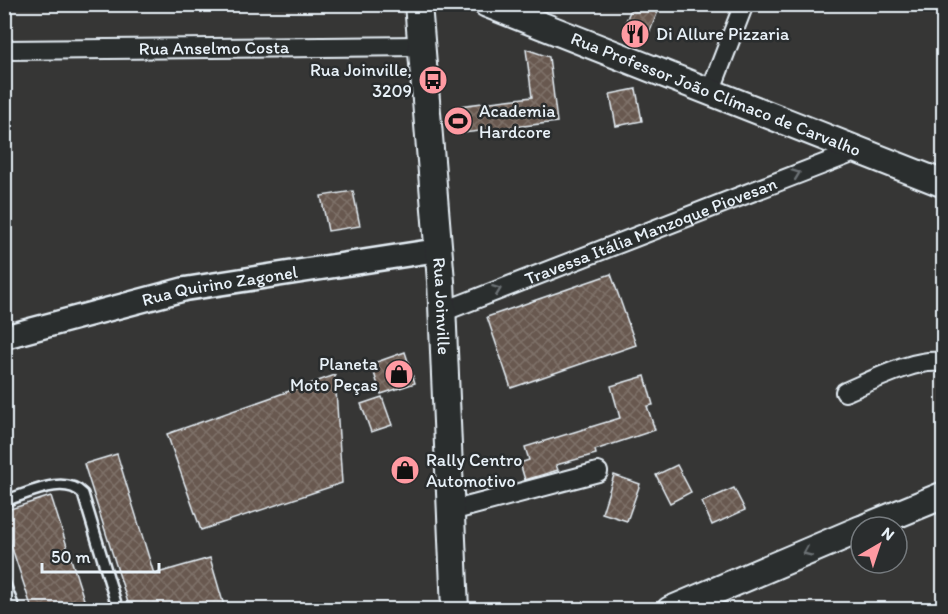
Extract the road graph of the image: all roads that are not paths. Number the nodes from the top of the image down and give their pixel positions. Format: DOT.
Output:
graph roads {
  1 [pos="418,4"];
  2 [pos="487,4"];
  3 [pos="744,4"];
  4 [pos="422,46"];
  5 [pos="4,50"];
  6 [pos="710,92"];
  7 [pos="857,151"];
  8 [pos="944,184"];
  9 [pos="438,250"];
  10 [pos="442,312"];
  11 [pos="4,337"];
  12 [pos="944,363"];
  13 [pos="845,392"];
  14 [pos="598,472"];
  15 [pos="944,495"];
  16 [pos="4,501"];
  17 [pos="451,511"];
  18 [pos="895,515"];
  19 [pos="849,534"];
  20 [pos="4,582"];
  21 [pos="15,609"];
  22 [pos="117,609"];
  23 [pos="455,609"];
  24 [pos="670,609"];
  1 -- 4 [label="main road, Rua Joinville"];
  2 -- 6 [label="main road, Rua Professor João Clímaco de Carvalho"];
  3 -- 6 [label="street"];
  4 -- 5 [label="street, Rua Anselmo Costa"];
  4 -- 9 [label="main road, Rua Joinville"];
  6 -- 7 [label="main road, Rua Professor João Clímaco de Carvalho"];
  7 -- 8 [label="main road, Rua Professor João Clímaco de Carvalho"];
  10 -- 7 [label="street, Travessa Itália Manzoque Piovesan, one-way"];
  9 -- 10 [label="main road, Rua Joinville"];
  9 -- 11 [label="street, Rua Quirino Zagonel"];
  10 -- 17 [label="main road, Rua Joinville"];
  12 -- 13 [label="street"];
  14 -- 17 [label="street"];
  15 -- 18 [label="main road"];
  16 -- 22 [label="lane"];
  17 -- 23 [label="main road, Rua Joinville"];
  19 -- 24 [label="main road, one-way"];
  20 -- 21 [label="lane"];
}
